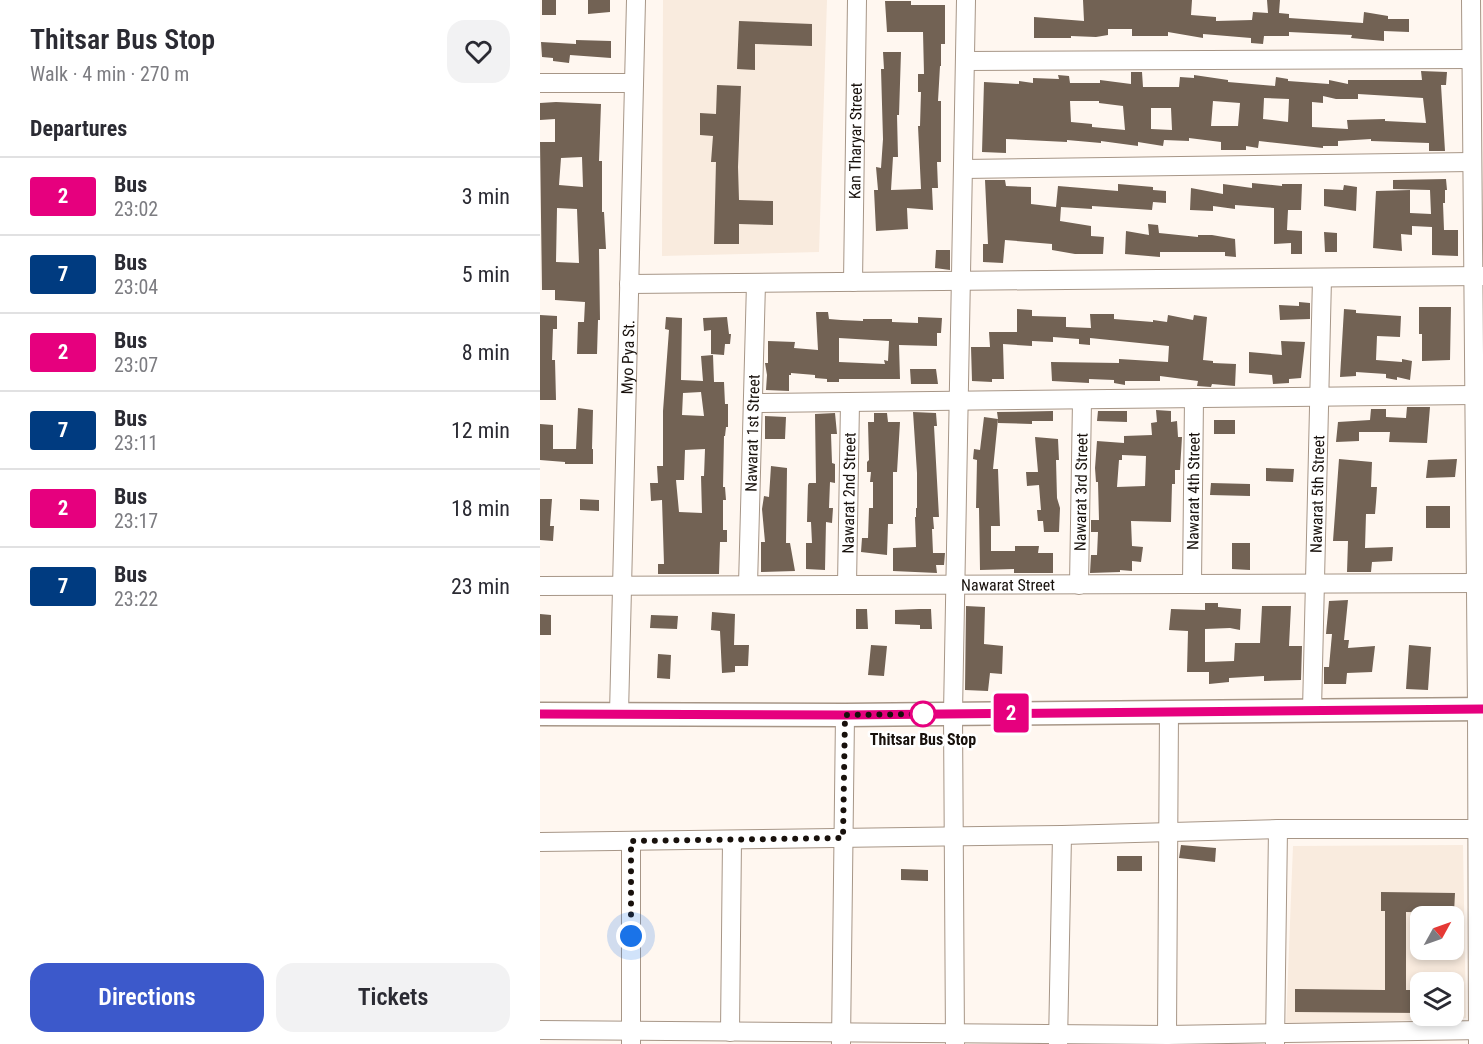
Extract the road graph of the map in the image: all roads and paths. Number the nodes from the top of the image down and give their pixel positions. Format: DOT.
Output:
graph roads {
  1 [pos="636,0"];
  2 [pos="857,0"];
  3 [pos="966,0"];
  4 [pos="1471,0"];
  5 [pos="1471,59"];
  6 [pos="965,61"];
  7 [pos="540,83"];
  8 [pos="634,83"];
  9 [pos="1472,162"];
  10 [pos="963,169"];
  11 [pos="1478,276"];
  12 [pos="1322,278"];
  13 [pos="961,281"];
  14 [pos="853,282"];
  15 [pos="756,283"];
  16 [pos="629,284"];
  17 [pos="1474,395"];
  18 [pos="1320,397"];
  19 [pos="1194,398"];
  20 [pos="1082,400"];
  21 [pos="958,401"];
  22 [pos="850,402"];
  23 [pos="753,403"];
  24 [pos="1192,584"];
  25 [pos="1315,584"];
  26 [pos="1476,584"];
  27 [pos="622,585"];
  28 [pos="748,585"];
  29 [pos="847,585"];
  30 [pos="955,585"];
  31 [pos="1079,585"];
  32 [pos="540,586"];
  33 [pos="1480,709"];
  34 [pos="1169,711"];
  35 [pos="1312,711"];
  36 [pos="953,713"];
  37 [pos="540,714"];
  38 [pos="620,714"];
  39 [pos="845,715"];
  40 [pos="1278,829"];
  41 [pos="1477,829"];
  42 [pos="1169,833"];
  43 [pos="1062,835"];
  44 [pos="954,836"];
  45 [pos="843,838"];
  46 [pos="732,840"];
  47 [pos="631,841"];
  48 [pos="540,842"];
  49 [pos="540,1030"];
  50 [pos="730,1032"];
  51 [pos="1167,1035"];
  52 [pos="1479,1035"];
  53 [pos="631,1038"];
  54 [pos="841,1038"];
  55 [pos="955,1039"];
  56 [pos="1058,1039"];
  57 [pos="1275,1039"];
  1 -- 8 [label="street, Myo Pya St."];
  2 -- 14 [label="street, Kan Tharyar Street"];
  3 -- 6 [label="street"];
  4 -- 5 [label="street"];
  5 -- 6 [label="street"];
  5 -- 9 [label="street"];
  6 -- 10 [label="street"];
  7 -- 8 [label="street"];
  8 -- 16 [label="street, Myo Pya St."];
  9 -- 10 [label="street"];
  9 -- 11 [label="street"];
  10 -- 13 [label="street"];
  11 -- 12 [label="street"];
  11 -- 17 [label="street"];
  12 -- 13 [label="street"];
  12 -- 18 [label="street, Nawarat 5th Street"];
  13 -- 14 [label="street"];
  13 -- 21 [label="street"];
  14 -- 15 [label="street"];
  15 -- 16 [label="street"];
  15 -- 23 [label="street, Nawarat 1st Street"];
  16 -- 27 [label="street, Myo Pya St."];
  17 -- 18 [label="street"];
  17 -- 26 [label="street"];
  18 -- 19 [label="street"];
  18 -- 25 [label="street, Nawarat 5th Street"];
  19 -- 20 [label="street"];
  19 -- 24 [label="street, Nawarat 4th Street"];
  20 -- 21 [label="street"];
  20 -- 31 [label="street, Nawarat 3rd Street"];
  21 -- 22 [label="street"];
  21 -- 30 [label="street"];
  22 -- 23 [label="street"];
  22 -- 29 [label="street, Nawarat 2nd Street"];
  23 -- 28 [label="street, Nawarat 1st Street"];
  24 -- 25 [label="street, Nawarat Street"];
  24 -- 31 [label="street, Nawarat Street"];
  25 -- 26 [label="street, Nawarat Street"];
  25 -- 35 [label="street, Nawarat 5th Street"];
  26 -- 33 [label="street"];
  27 -- 28 [label="street, Nawarat Street"];
  27 -- 32 [label="street, Nawarat Street"];
  27 -- 38 [label="street, Myo Pya St."];
  28 -- 29 [label="street, Nawarat Street"];
  29 -- 30 [label="street, Nawarat Street"];
  30 -- 31 [label="street, Nawarat Street"];
  30 -- 36 [label="street"];
  33 -- 35 [label="main road"];
  33 -- 41 [label="street"];
  34 -- 35 [label="main road"];
  34 -- 36 [label="main road"];
  34 -- 42 [label="street"];
  36 -- 39 [label="main road"];
  36 -- 44 [label="street"];
  37 -- 38 [label="main road"];
  38 -- 39 [label="main road"];
  39 -- 45 [label="street"];
  40 -- 41 [label="street"];
  40 -- 42 [label="street"];
  40 -- 57 [label="street"];
  41 -- 52 [label="street"];
  42 -- 43 [label="street"];
  42 -- 51 [label="street"];
  43 -- 44 [label="street"];
  43 -- 56 [label="street"];
  44 -- 45 [label="street"];
  44 -- 55 [label="street"];
  45 -- 46 [label="street"];
  45 -- 54 [label="street"];
  46 -- 47 [label="street"];
  46 -- 50 [label="street"];
  47 -- 48 [label="street"];
  47 -- 53 [label="street"];
  49 -- 53 [label="street"];
  50 -- 53 [label="street"];
  50 -- 54 [label="street"];
  51 -- 56 [label="street"];
  51 -- 57 [label="street"];
  52 -- 57 [label="street"];
  54 -- 55 [label="street"];
  55 -- 56 [label="street"];
}
